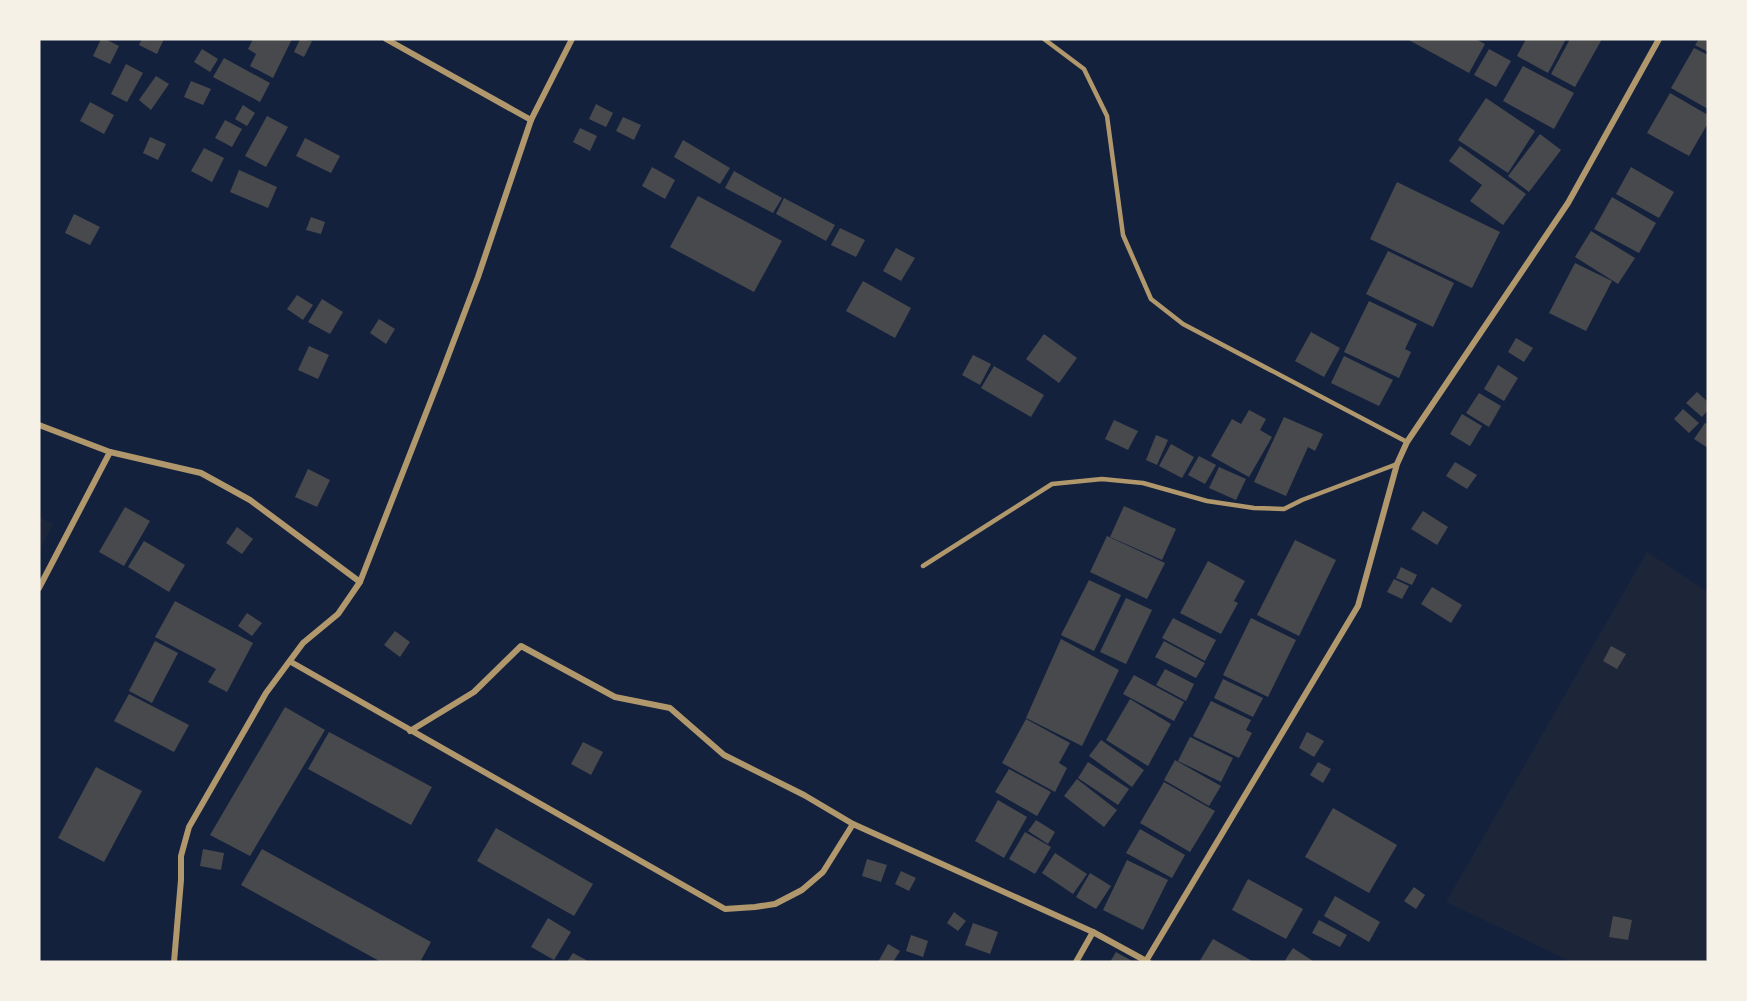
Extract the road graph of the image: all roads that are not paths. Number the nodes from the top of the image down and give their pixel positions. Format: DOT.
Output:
graph roads {
  1 [pos="386,39"];
  2 [pos="572,39"];
  3 [pos="1044,39"];
  4 [pos="1659,39"];
  5 [pos="531,120"];
  6 [pos="39,425"];
  7 [pos="1407,442"];
  8 [pos="110,452"];
  9 [pos="1397,464"];
  10 [pos="923,566"];
  11 [pos="360,582"];
  12 [pos="39,588"];
  13 [pos="291,662"];
  14 [pos="410,730"];
  15 [pos="853,824"];
  16 [pos="1093,932"];
  17 [pos="1147,961"];
  18 [pos="174,962"];
  19 [pos="1076,962"];
  1 -- 5 [label="street"];
  2 -- 5 [label="street"];
  3 -- 7 [label="lane"];
  4 -- 7 [label="street"];
  5 -- 11 [label="street"];
  6 -- 8 [label="street"];
  7 -- 9 [label="street"];
  8 -- 11 [label="street"];
  8 -- 12 [label="street"];
  9 -- 10 [label="lane"];
  9 -- 17 [label="street"];
  11 -- 13 [label="street"];
  13 -- 14 [label="street"];
  13 -- 18 [label="street"];
  14 -- 15 [label="street"];
  14 -- 15 [label="street"];
  15 -- 16 [label="street"];
  16 -- 17 [label="street"];
  16 -- 19 [label="street"];
}
